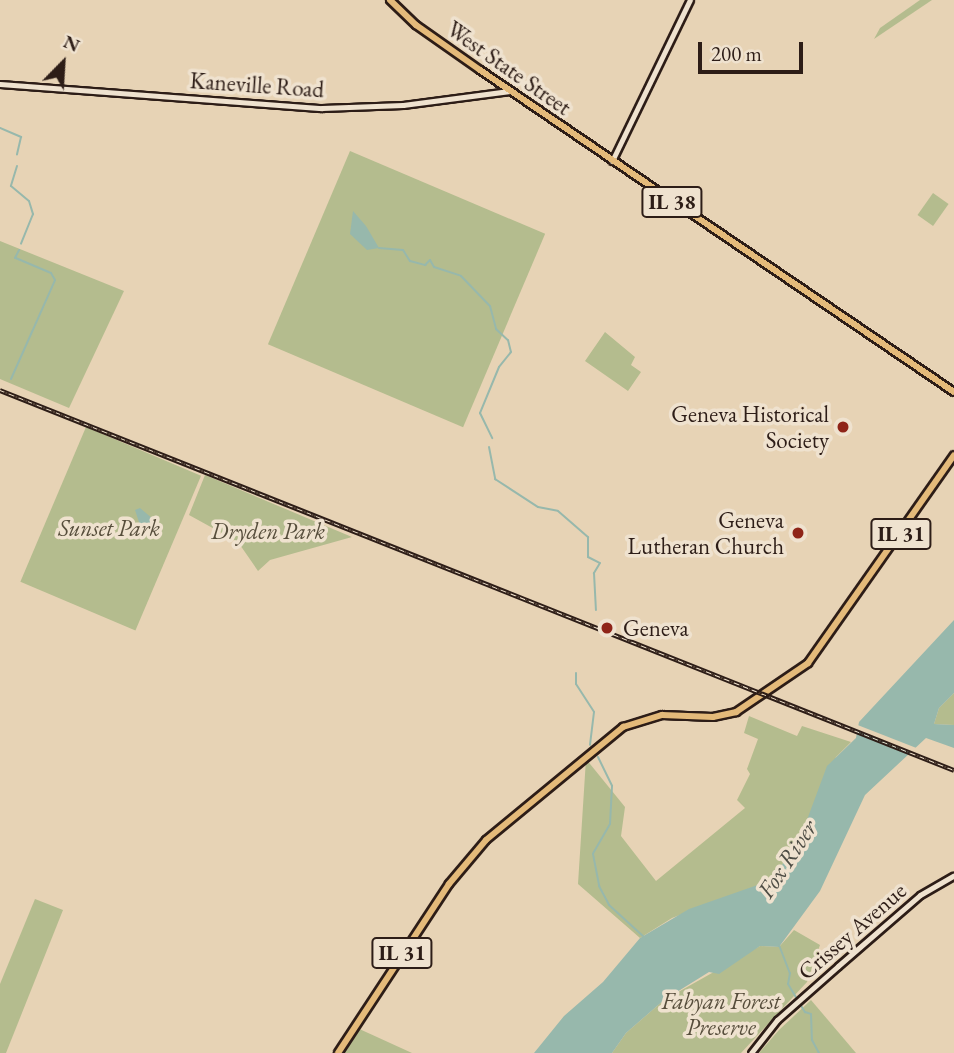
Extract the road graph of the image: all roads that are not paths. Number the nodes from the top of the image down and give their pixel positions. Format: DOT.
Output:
graph roads {
  1 [pos="390,0"];
  2 [pos="690,0"];
  3 [pos="0,84"];
  4 [pos="510,91"];
  5 [pos="612,161"];
  6 [pos="954,392"];
  7 [pos="954,455"];
  8 [pos="954,875"];
  9 [pos="338,1053"];
  10 [pos="751,1053"];
  1 -- 4 [label="main road, West State Street / IL 38"];
  2 -- 5 [label="main road"];
  3 -- 4 [label="main road, Kaneville Road"];
  4 -- 5 [label="main road, West State Street / IL 38"];
  5 -- 6 [label="main road, IL 38"];
  7 -- 9 [label="main road, IL 31"];
  8 -- 10 [label="main road, Crissey Avenue"];
}
